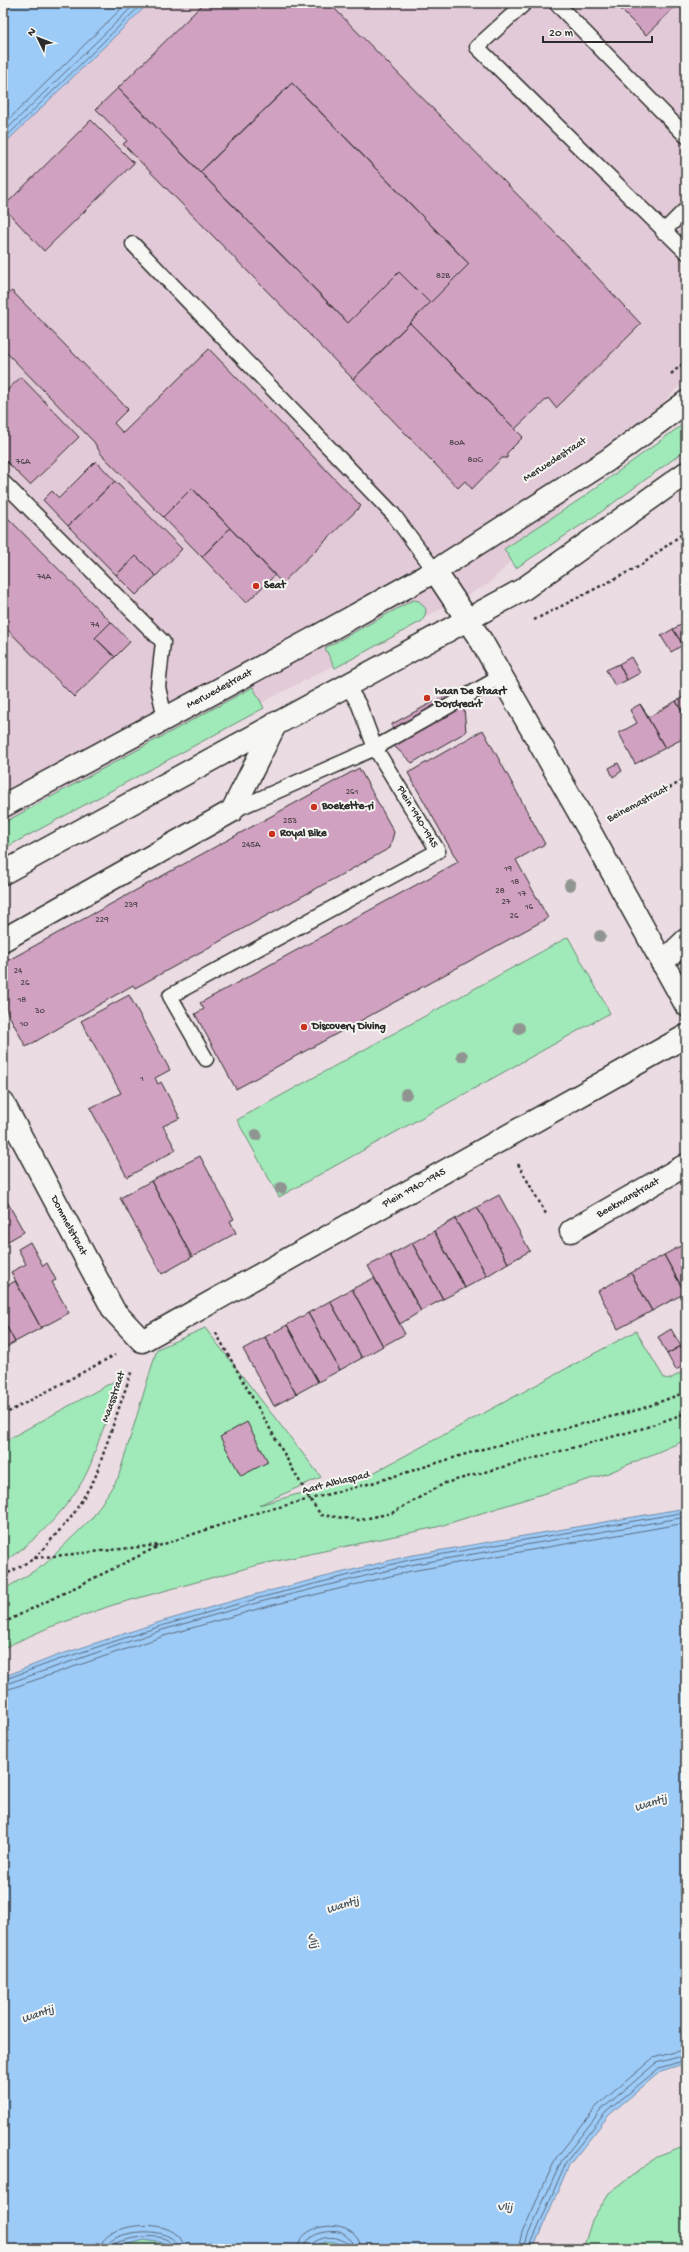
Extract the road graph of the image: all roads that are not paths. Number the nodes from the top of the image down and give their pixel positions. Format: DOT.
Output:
graph roads {
  1 [pos="525,3"];
  2 [pos="556,3"];
  3 [pos="686,136"];
  4 [pos="686,209"];
  5 [pos="663,232"];
  6 [pos="133,244"];
  7 [pos="686,252"];
  8 [pos="686,402"];
  9 [pos="686,473"];
  10 [pos="3,482"];
  11 [pos="435,571"];
  12 [pos="469,620"];
  13 [pos="502,676"];
  14 [pos="347,685"];
  15 [pos="165,718"];
  16 [pos="276,724"];
  17 [pos="375,748"];
  18 [pos="3,806"];
  19 [pos="232,811"];
  20 [pos="3,873"];
  21 [pos="3,940"];
  22 [pos="686,940"];
  23 [pos="662,963"];
  24 [pos="686,1005"];
  25 [pos="686,1036"];
  26 [pos="206,1059"];
  27 [pos="3,1103"];
  28 [pos="686,1165"];
  29 [pos="571,1231"];
  30 [pos="142,1341"];
  1 -- 5 [label="lane"];
  2 -- 3 [label="lane"];
  4 -- 5 [label="lane"];
  5 -- 7 [label="lane"];
  6 -- 11 [label="lane"];
  8 -- 11 [label="street, Merwedestraat"];
  9 -- 12 [label="street"];
  10 -- 15 [label="lane"];
  11 -- 12 [label="street"];
  11 -- 15 [label="street, Merwedestraat"];
  12 -- 13 [label="street"];
  12 -- 14 [label="street"];
  13 -- 17 [label="lane"];
  13 -- 23 [label="street"];
  14 -- 16 [label="street"];
  14 -- 17 [label="lane, Plein 1940-1945"];
  15 -- 18 [label="street, Merwedestraat"];
  16 -- 19 [label="street"];
  16 -- 20 [label="street"];
  17 -- 19 [label="lane"];
  17 -- 26 [label="lane, Plein 1940-1945"];
  19 -- 21 [label="street"];
  22 -- 23 [label="street"];
  23 -- 24 [label="street"];
  25 -- 30 [label="street, Plein 1940-1945"];
  27 -- 30 [label="street, Dommelstraat"];
  28 -- 29 [label="street, Beekmanstraat"];
}
